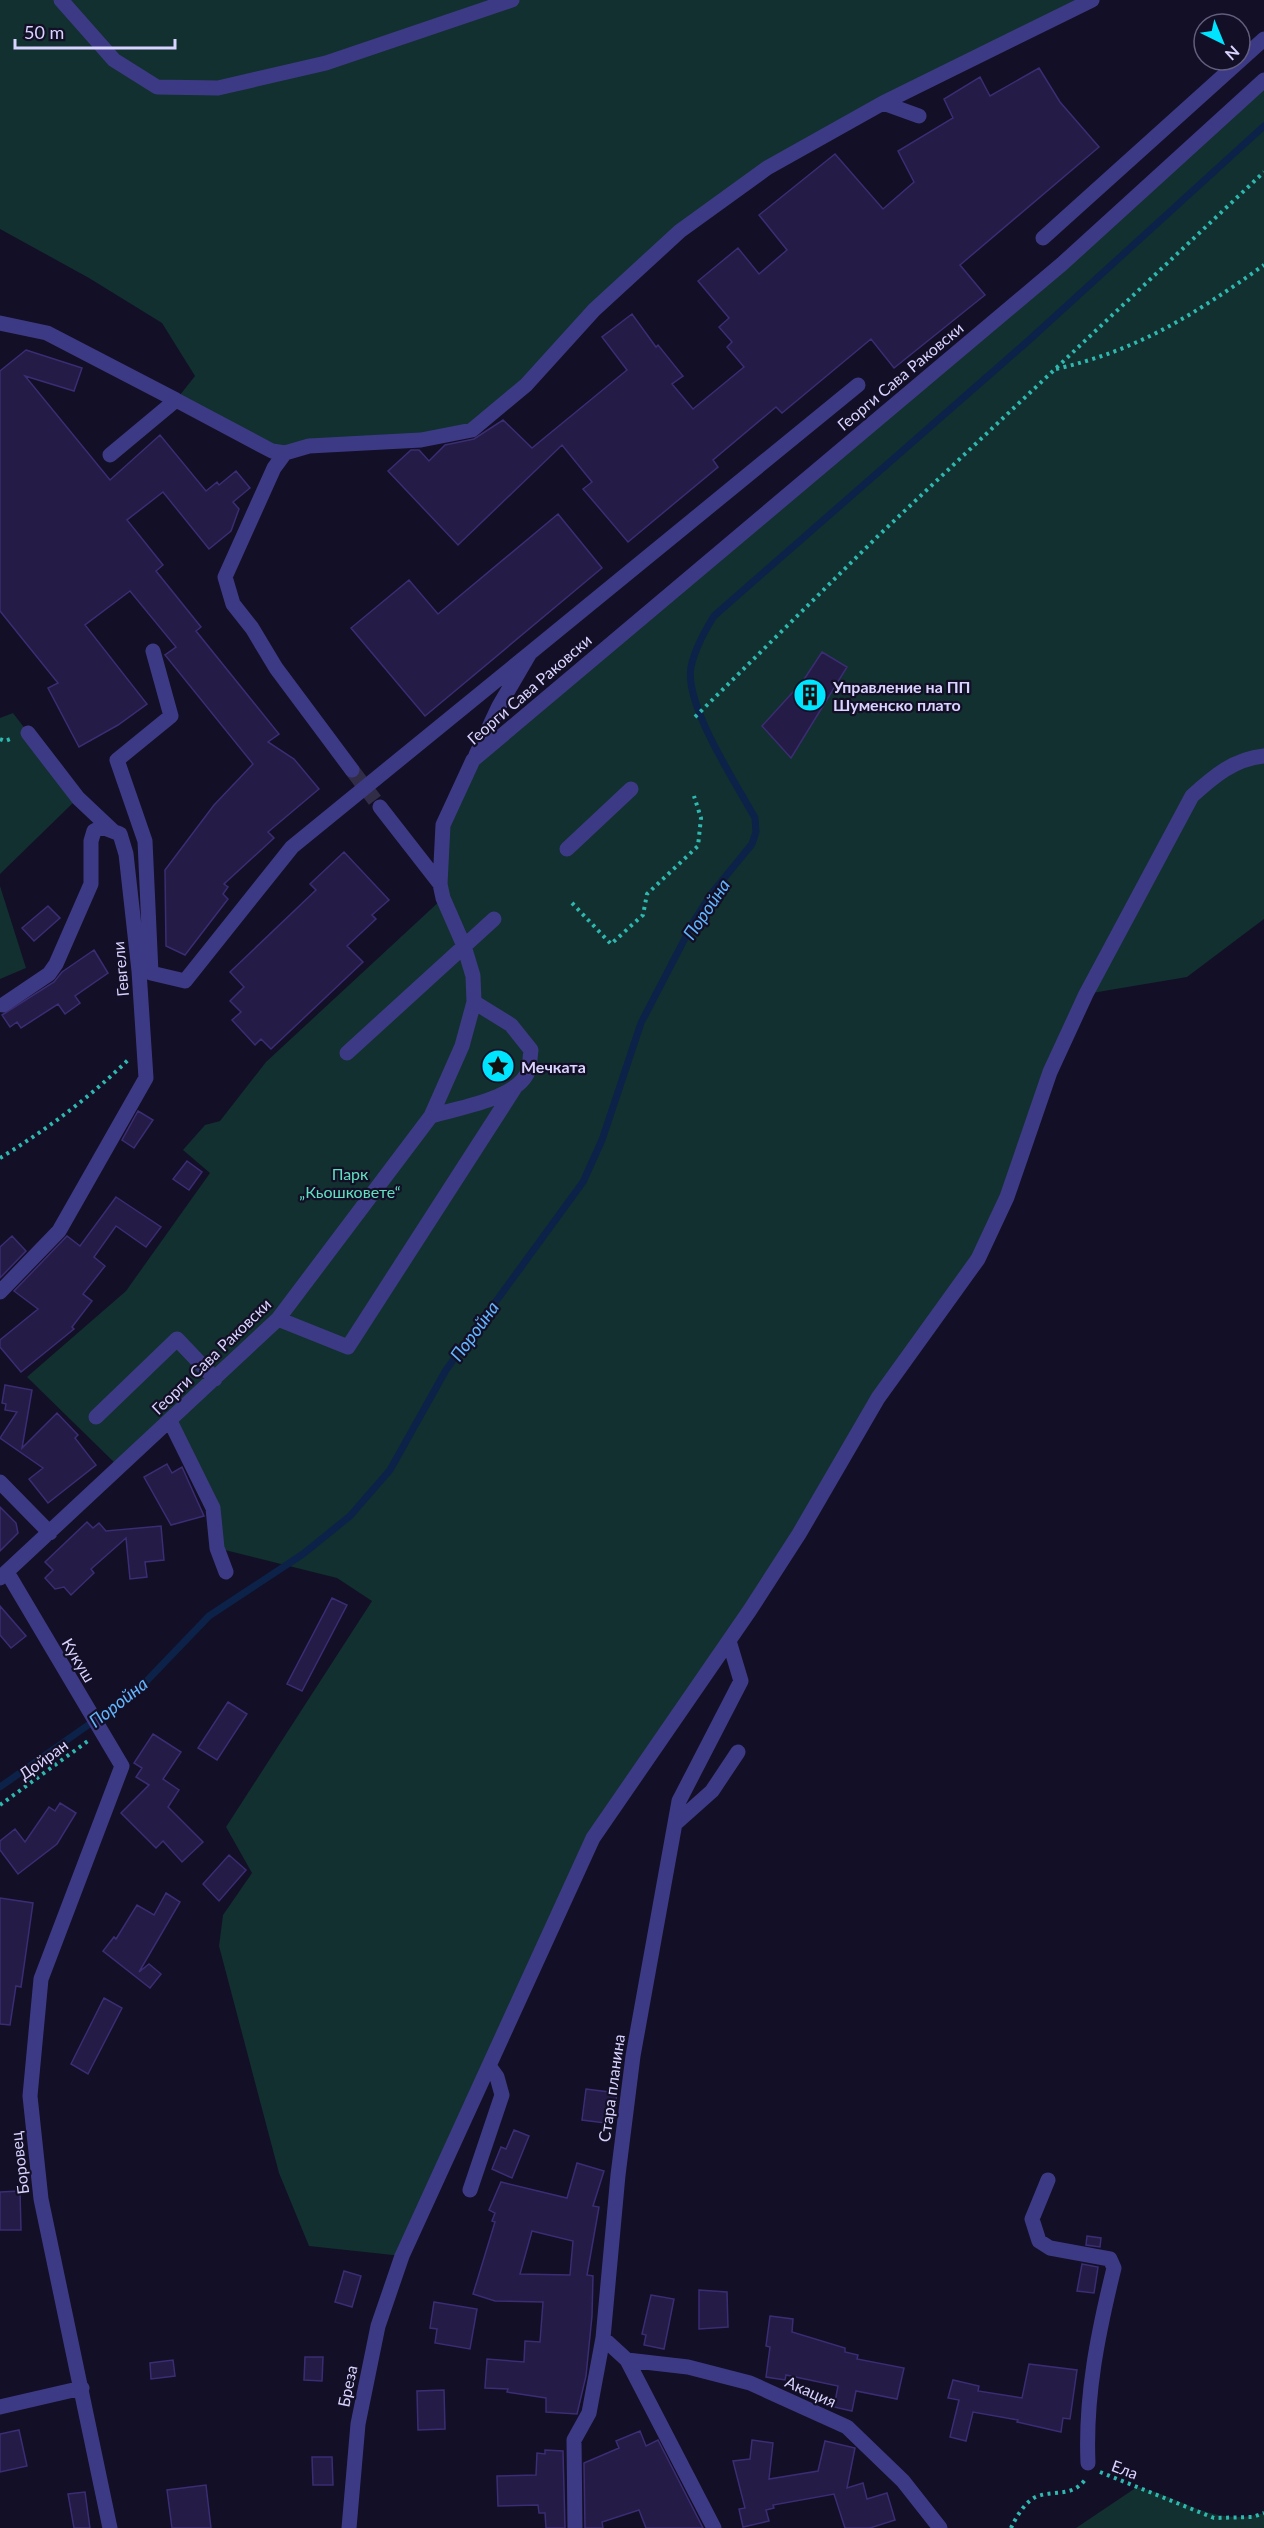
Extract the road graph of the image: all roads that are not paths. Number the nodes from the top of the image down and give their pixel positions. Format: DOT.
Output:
graph roads {
  1 [pos="61,0"];
  2 [pos="512,0"];
  3 [pos="1092,0"];
  4 [pos="1264,39"];
  5 [pos="1264,80"];
  6 [pos="883,103"];
  7 [pos="919,117"];
  8 [pos="1043,238"];
  9 [pos="0,323"];
  10 [pos="858,385"];
  11 [pos="176,400"];
  12 [pos="285,453"];
  13 [pos="110,455"];
  14 [pos="153,651"];
  15 [pos="530,653"];
  16 [pos="28,733"];
  17 [pos="1264,756"];
  18 [pos="473,760"];
  19 [pos="352,770"];
  20 [pos="631,789"];
  21 [pos="380,807"];
  22 [pos="113,831"];
  23 [pos="567,849"];
  24 [pos="440,884"];
  25 [pos="494,919"];
  26 [pos="464,946"];
  27 [pos="474,1002"];
  28 [pos="3,1005"];
  29 [pos="347,1053"];
  30 [pos="516,1086"];
  31 [pos="431,1116"];
  32 [pos="0,1292"];
  33 [pos="278,1318"];
  34 [pos="215,1378"];
  35 [pos="96,1417"];
  36 [pos="170,1421"];
  37 [pos="0,1482"];
  38 [pos="50,1533"];
  39 [pos="226,1572"];
  40 [pos="3,1575"];
  41 [pos="729,1641"];
  42 [pos="738,1752"];
  43 [pos="122,1766"];
  44 [pos="675,1824"];
  45 [pos="489,2066"];
  46 [pos="1048,2180"];
  47 [pos="470,2190"];
  48 [pos="603,2338"];
  49 [pos="627,2360"];
  50 [pos="82,2388"];
  51 [pos="0,2407"];
  52 [pos="1088,2463"];
  53 [pos="110,2528"];
  54 [pos="349,2528"];
  55 [pos="575,2528"];
  56 [pos="714,2528"];
  57 [pos="940,2528"];
  1 -- 2 [label="street"];
  3 -- 6 [label="street"];
  4 -- 8 [label="street"];
  5 -- 18 [label="street, Георги Сава Раковски"];
  6 -- 7 [label="street"];
  6 -- 12 [label="street"];
  9 -- 11 [label="street"];
  10 -- 15 [label="street"];
  11 -- 12 [label="street"];
  11 -- 13 [label="street"];
  12 -- 19 [label="street"];
  14 -- 15 [label="street"];
  15 -- 18 [label="street"];
  16 -- 22 [label="street"];
  17 -- 41 [label="street, Бреза"];
  18 -- 24 [label="street, Георги Сава Раковски"];
  20 -- 23 [label="street"];
  21 -- 24 [label="street"];
  22 -- 28 [label="street"];
  22 -- 32 [label="street, Гевгели"];
  24 -- 26 [label="street, Георги Сава Раковски"];
  25 -- 26 [label="street"];
  26 -- 27 [label="street, Георги Сава Раковски"];
  26 -- 29 [label="street"];
  27 -- 30 [label="street"];
  27 -- 31 [label="street, Георги Сава Раковски"];
  30 -- 31 [label="street"];
  30 -- 33 [label="street"];
  31 -- 33 [label="street, Георги Сава Раковски"];
  33 -- 34 [label="street, Георги Сава Раковски"];
  34 -- 35 [label="street"];
  34 -- 36 [label="street, Георги Сава Раковски"];
  36 -- 38 [label="street, Георги Сава Раковски"];
  36 -- 39 [label="street"];
  37 -- 38 [label="street"];
  38 -- 40 [label="street, Георги Сава Раковски"];
  40 -- 43 [label="street, Кукуш"];
  41 -- 44 [label="street, Стара планина"];
  41 -- 45 [label="street, Бреза"];
  42 -- 44 [label="street"];
  43 -- 50 [label="street, Боровец"];
  44 -- 48 [label="street, Стара планина"];
  45 -- 47 [label="street"];
  45 -- 54 [label="street, Бреза"];
  46 -- 52 [label="street"];
  48 -- 49 [label="street"];
  48 -- 55 [label="street"];
  49 -- 56 [label="street"];
  49 -- 57 [label="street, Акация"];
  50 -- 51 [label="street"];
  50 -- 53 [label="street, Боровец"];
}
